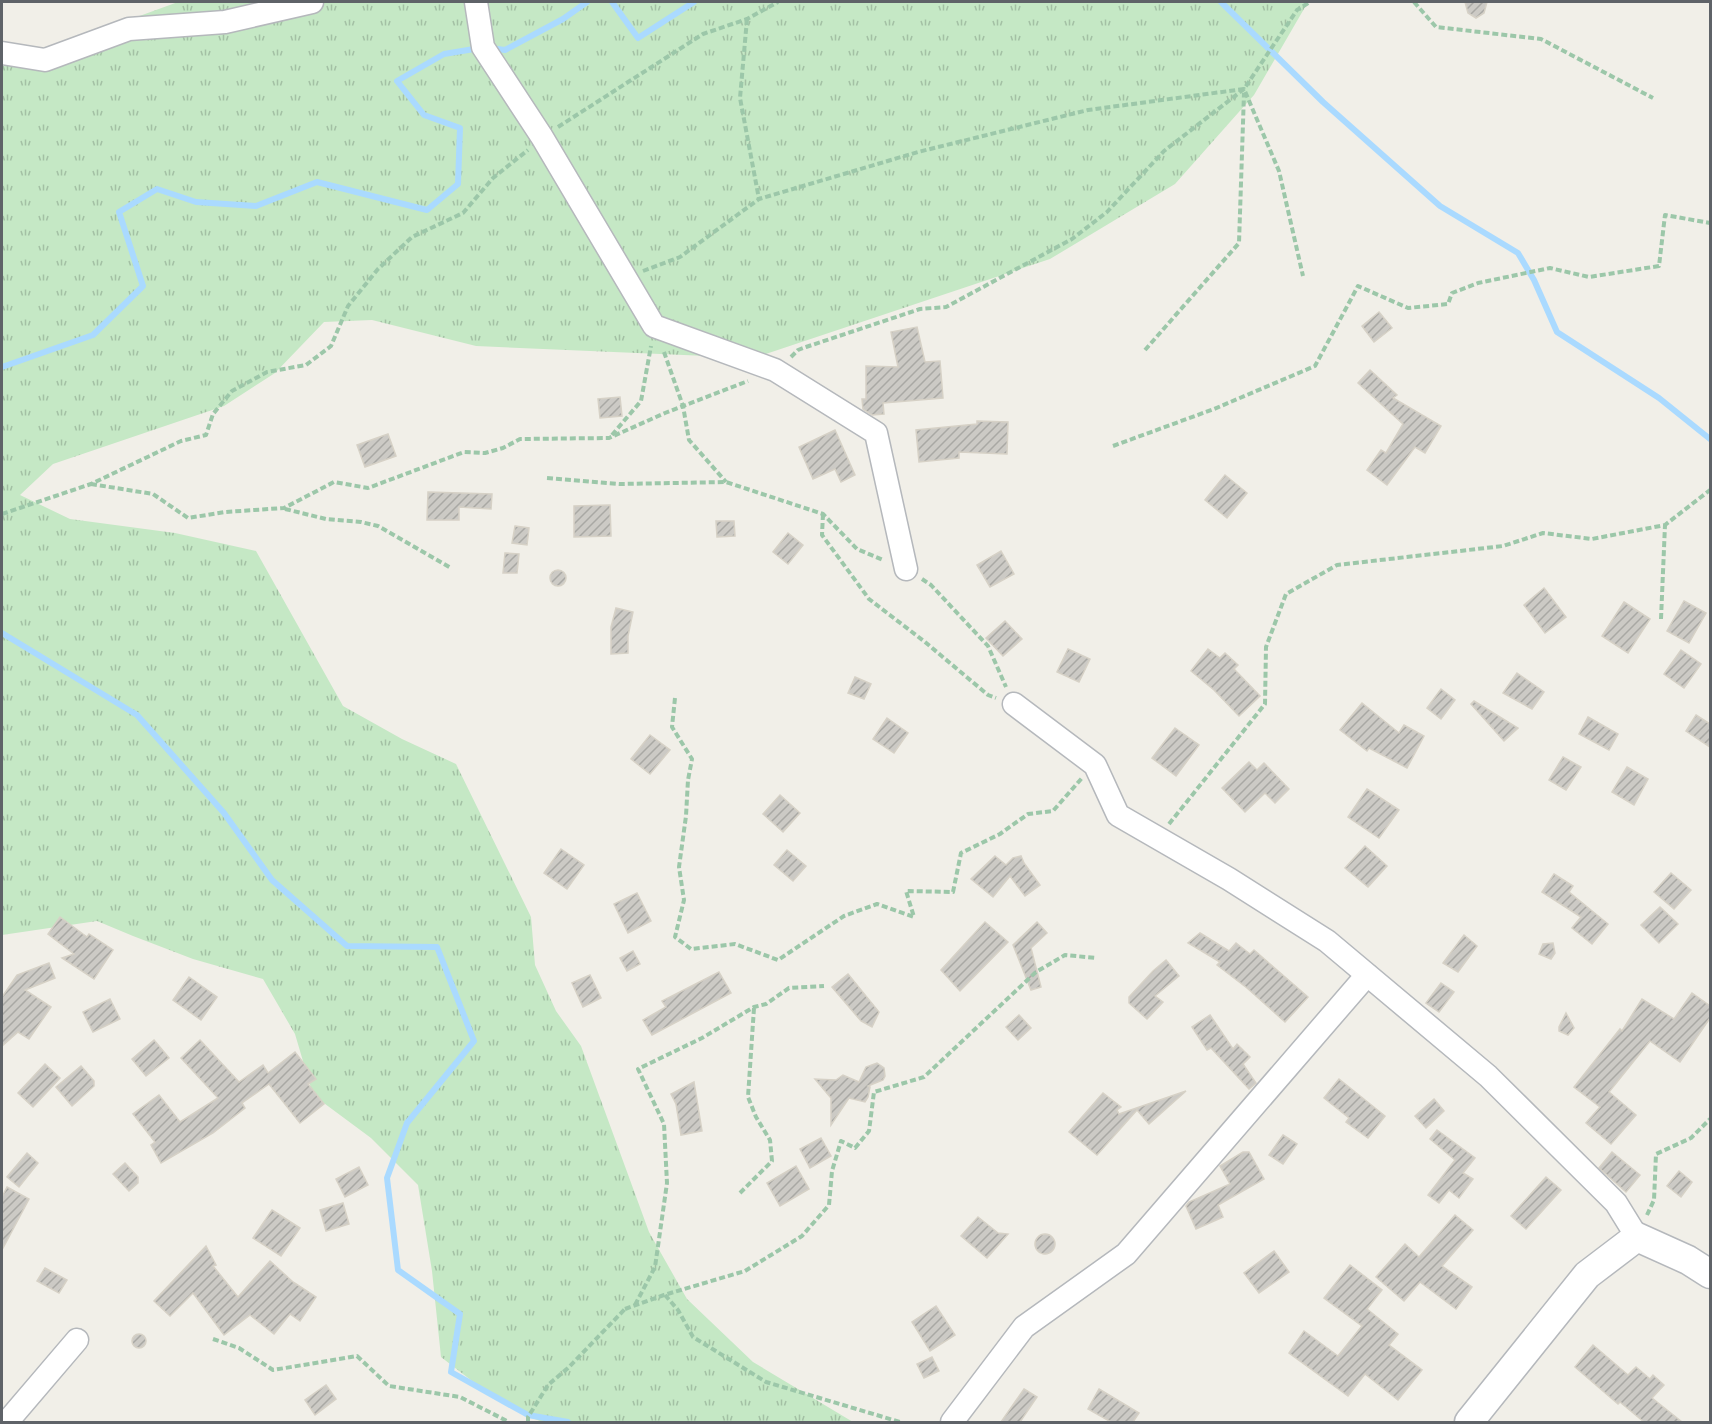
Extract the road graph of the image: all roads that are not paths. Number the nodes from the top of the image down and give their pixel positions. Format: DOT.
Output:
graph roads {
  1 [pos="312,2"];
  2 [pos="475,2"];
  3 [pos="2,53"];
  4 [pos="906,569"];
  5 [pos="1014,704"];
  6 [pos="1367,975"];
  7 [pos="1637,1237"];
  8 [pos="1710,1274"];
  9 [pos="76,1340"];
  10 [pos="7,1422"];
  11 [pos="952,1422"];
  12 [pos="1469,1422"];
  1 -- 3 [label="street"];
  2 -- 4 [label="street"];
  5 -- 6 [label="street"];
  6 -- 7 [label="street"];
  6 -- 11 [label="street"];
  7 -- 8 [label="street"];
  7 -- 12 [label="street"];
  9 -- 10 [label="street"];
}
